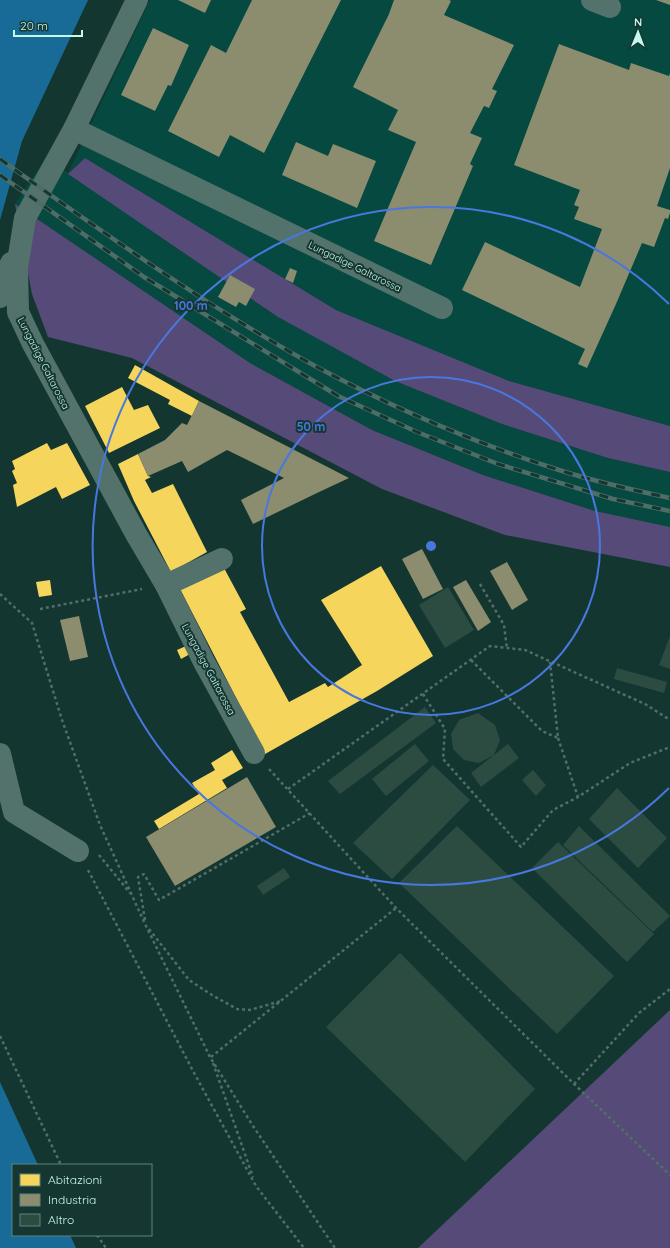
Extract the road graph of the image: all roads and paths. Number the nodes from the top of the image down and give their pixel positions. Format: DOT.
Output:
graph roads {
  1 [pos="137,0"];
  2 [pos="74,129"];
  3 [pos="25,218"];
  4 [pos="0,297"];
  5 [pos="442,308"];
  6 [pos="222,559"];
  7 [pos="480,584"];
  8 [pos="166,585"];
  9 [pos="0,594"];
  10 [pos="40,609"];
  11 [pos="507,649"];
  12 [pos="471,660"];
  13 [pos="550,662"];
  14 [pos="423,694"];
  15 [pos="670,720"];
  16 [pos="558,738"];
  17 [pos="670,747"];
  18 [pos="254,753"];
  19 [pos="0,754"];
  20 [pos="288,789"];
  21 [pos="578,797"];
  22 [pos="310,813"];
  23 [pos="87,851"];
  24 [pos="133,897"];
  25 [pos="396,908"];
  26 [pos="145,924"];
  27 [pos="670,989"];
  28 [pos="281,1001"];
  29 [pos="0,1036"];
  30 [pos="210,1057"];
  31 [pos="574,1084"];
  32 [pos="61,1164"];
  33 [pos="670,1175"];
  34 [pos="256,1186"];
  35 [pos="98,1236"];
  36 [pos="106,1248"];
  37 [pos="304,1248"];
  38 [pos="335,1248"];
  1 -- 2 [label="street, Lungadige Galtarossa"];
  2 -- 3 [label="street, Lungadige Galtarossa"];
  2 -- 5 [label="street, Lungadige Galtarossa"];
  3 -- 4 [label="street"];
  3 -- 8 [label="street, Lungadige Galtarossa"];
  6 -- 8 [label="street"];
  7 -- 11 [label="path"];
  8 -- 10 [label="path"];
  8 -- 18 [label="street, Lungadige Galtarossa"];
  9 -- 24 [label="path"];
  11 -- 12 [label="path"];
  11 -- 13 [label="path"];
  12 -- 14 [label="path"];
  12 -- 16 [label="path"];
  13 -- 15 [label="path"];
  13 -- 16 [label="path"];
  14 -- 20 [label="path"];
  14 -- 21 [label="path"];
  16 -- 21 [label="path"];
  17 -- 21 [label="path"];
  18 -- 20 [label="path"];
  19 -- 23 [label="street"];
  20 -- 22 [label="path"];
  22 -- 25 [label="path"];
  22 -- 26 [label="path"];
  23 -- 24 [label="path"];
  23 -- 34 [label="path"];
  24 -- 26 [label="path"];
  25 -- 28 [label="path"];
  25 -- 31 [label="path"];
  26 -- 28 [label="path"];
  26 -- 30 [label="path"];
  27 -- 31 [label="path"];
  28 -- 30 [label="path"];
  29 -- 32 [label="path"];
  30 -- 34 [label="path"];
  30 -- 38 [label="path"];
  31 -- 33 [label="path"];
  34 -- 37 [label="path"];
  35 -- 36 [label="path"];
}
